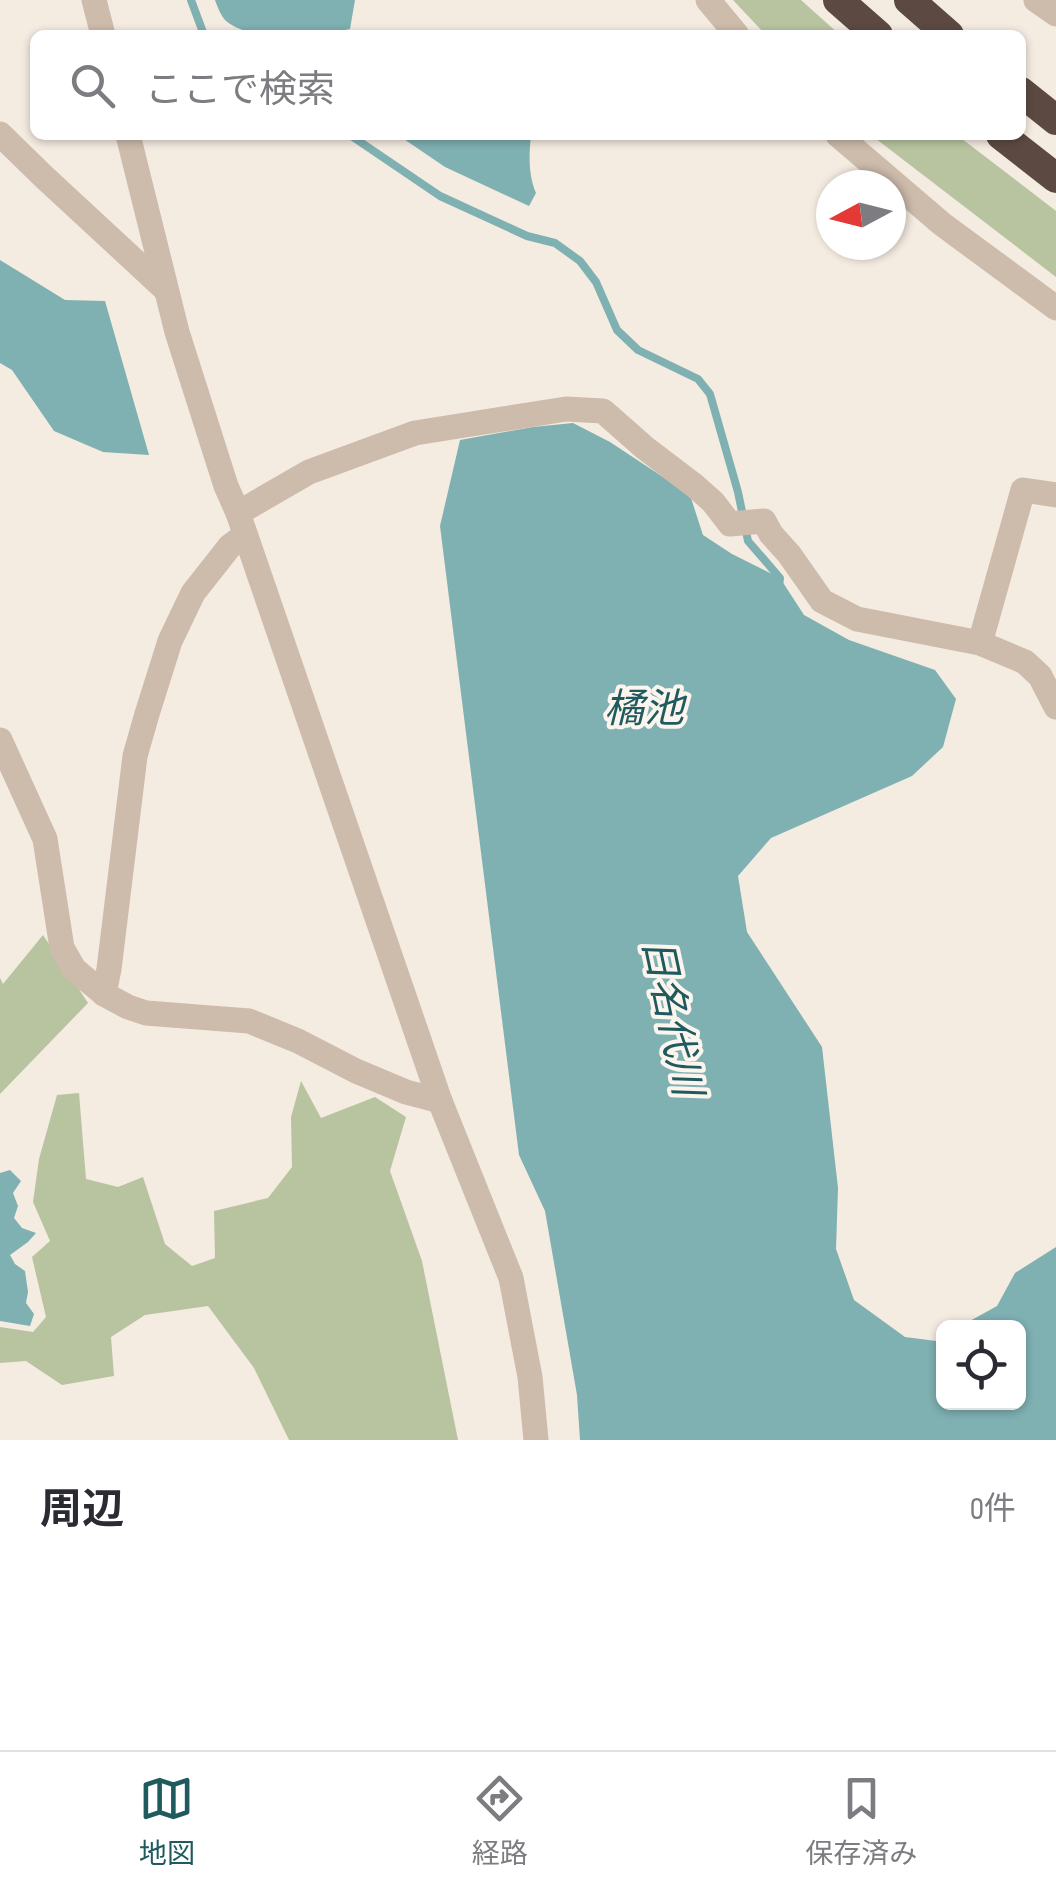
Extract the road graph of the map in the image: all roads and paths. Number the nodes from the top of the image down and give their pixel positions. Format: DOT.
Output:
graph roads {
  1 [pos="94,0"];
  2 [pos="708,0"];
  3 [pos="838,0"];
  4 [pos="909,0"];
  5 [pos="1036,0"];
  6 [pos="1056,14"];
  7 [pos="102,30"];
  8 [pos="733,30"];
  9 [pos="872,30"];
  10 [pos="943,30"];
  11 [pos="1026,96"];
  12 [pos="1056,120"];
  13 [pos="0,134"];
  14 [pos="129,140"];
  15 [pos="844,140"];
  16 [pos="1007,140"];
  17 [pos="1056,178"];
  18 [pos="164,288"];
  19 [pos="1056,308"];
  20 [pos="1056,495"];
  21 [pos="241,524"];
  22 [pos="980,643"];
  23 [pos="1056,707"];
  24 [pos="0,740"];
  25 [pos="104,994"];
  26 [pos="440,1101"];
  27 [pos="536,1440"];
  1 -- 7 [label="street"];
  2 -- 8 [label="street"];
  3 -- 9 [label="highway"];
  4 -- 10 [label="highway"];
  5 -- 6 [label="street"];
  11 -- 12 [label="highway"];
  13 -- 18 [label="street"];
  14 -- 18 [label="street"];
  15 -- 19 [label="street"];
  16 -- 17 [label="highway"];
  18 -- 21 [label="street"];
  20 -- 22 [label="street"];
  21 -- 22 [label="street"];
  21 -- 25 [label="street"];
  21 -- 26 [label="street"];
  22 -- 23 [label="street"];
  24 -- 25 [label="street"];
  25 -- 26 [label="street"];
  26 -- 27 [label="street"];
}
